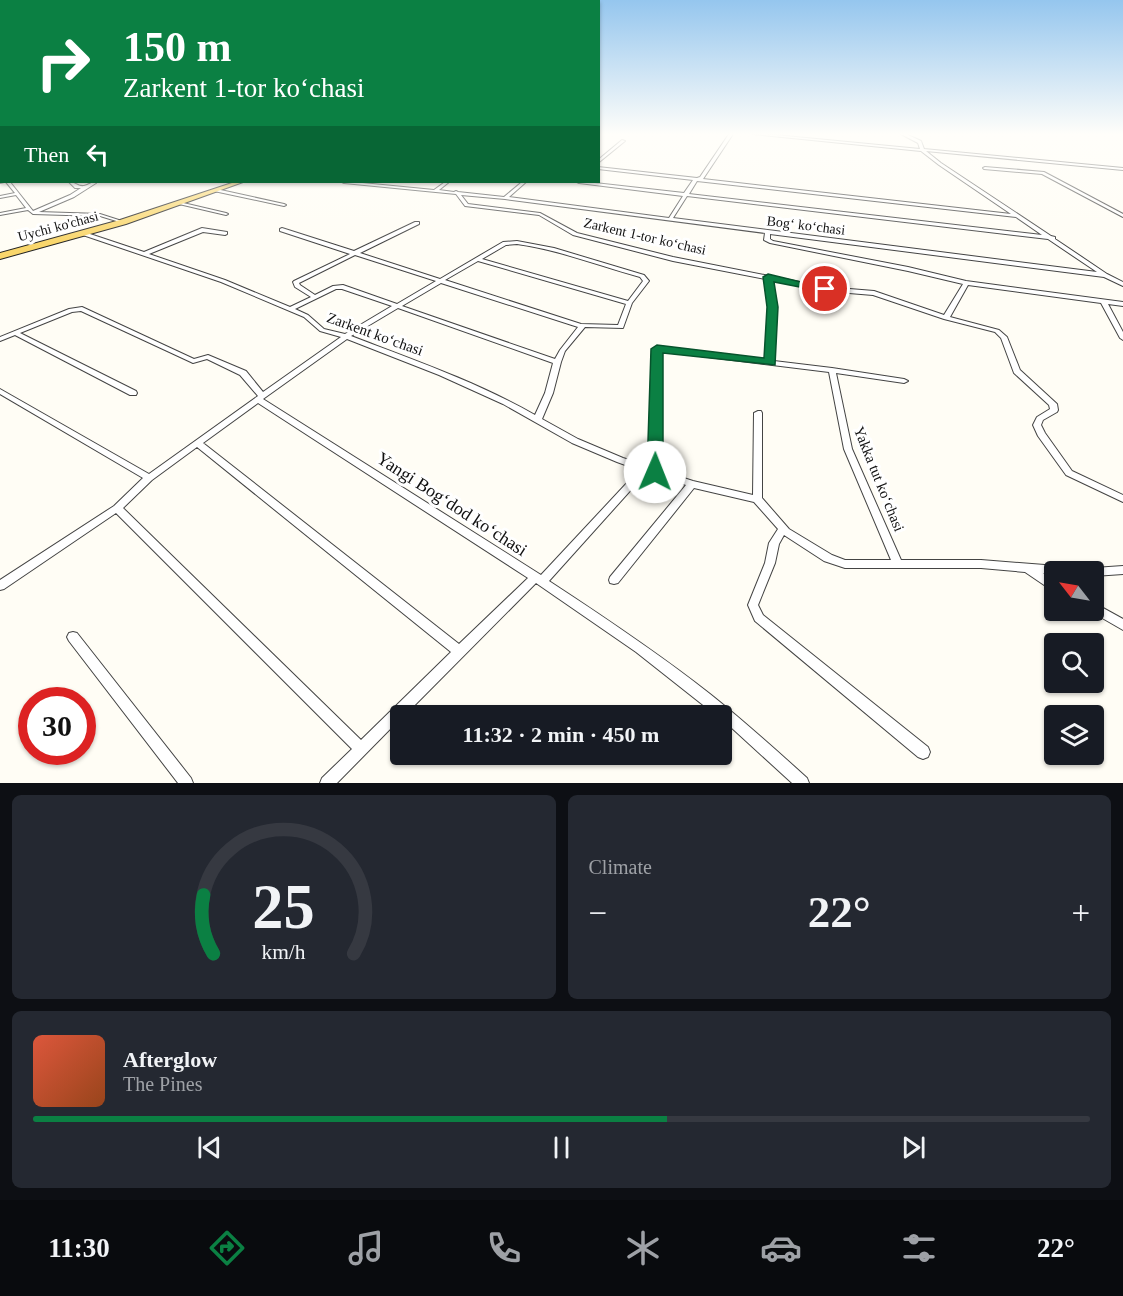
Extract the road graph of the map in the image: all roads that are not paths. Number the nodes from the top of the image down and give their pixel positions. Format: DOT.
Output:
graph roads {
  1 [pos="619,171"];
  2 [pos="706,171"];
  3 [pos="951,171"];
  4 [pos="1015,171"];
  5 [pos="695,180"];
  6 [pos="9,183"];
  7 [pos="72,183"];
  8 [pos="92,183"];
  9 [pos="237,183"];
  10 [pos="361,183"];
  11 [pos="446,183"];
  12 [pos="523,183"];
  13 [pos="588,183"];
  14 [pos="86,187"];
  15 [pos="216,190"];
  16 [pos="436,190"];
  17 [pos="456,192"];
  18 [pos="17,194"];
  19 [pos="686,194"];
  20 [pos="0,197"];
  21 [pos="505,198"];
  22 [pos="182,203"];
  23 [pos="284,205"];
  24 [pos="28,208"];
  25 [pos="33,213"];
  26 [pos="0,214"];
  27 [pos="226,214"];
  28 [pos="1017,216"];
  29 [pos="1123,216"];
  30 [pos="669,219"];
  31 [pos="123,222"];
  32 [pos="417,223"];
  33 [pos="282,230"];
  34 [pos="768,232"];
  35 [pos="82,233"];
  36 [pos="225,233"];
  37 [pos="1053,238"];
  38 [pos="144,254"];
  39 [pos="354,254"];
  40 [pos="0,256"];
  41 [pos="478,259"];
  42 [pos="1105,275"];
  43 [pos="768,277"];
  44 [pos="440,281"];
  45 [pos="966,283"];
  46 [pos="1123,284"];
  47 [pos="315,297"];
  48 [pos="1102,301"];
  49 [pos="629,303"];
  50 [pos="1123,304"];
  51 [pos="397,306"];
  52 [pos="290,309"];
  53 [pos="946,318"];
  54 [pos="582,326"];
  55 [pos="15,333"];
  56 [pos="346,336"];
  57 [pos="1123,338"];
  58 [pos="0,339"];
  59 [pos="557,362"];
  60 [pos="770,362"];
  61 [pos="832,370"];
  62 [pos="904,381"];
  63 [pos="0,391"];
  64 [pos="132,393"];
  65 [pos="260,398"];
  66 [pos="758,413"];
  67 [pos="537,420"];
  68 [pos="197,443"];
  69 [pos="650,470"];
  70 [pos="149,478"];
  71 [pos="692,484"];
  72 [pos="757,499"];
  73 [pos="1123,499"];
  74 [pos="117,508"];
  75 [pos="783,529"];
  76 [pos="898,564"];
  77 [pos="1027,568"];
  78 [pos="1044,569"];
  79 [pos="1123,570"];
  80 [pos="1104,571"];
  81 [pos="538,579"];
  82 [pos="1044,579"];
  83 [pos="614,580"];
  84 [pos="0,586"];
  85 [pos="1104,614"];
  86 [pos="1123,625"];
  87 [pos="73,637"];
  88 [pos="460,652"];
  89 [pos="361,749"];
  90 [pos="923,752"];
  91 [pos="186,783"];
  92 [pos="327,783"];
  93 [pos="802,783"];
  1 -- 5 [label="street"];
  2 -- 5 [label="street"];
  3 -- 28 [label="street"];
  4 -- 29 [label="street"];
  5 -- 19 [label="street"];
  5 -- 28 [label="street"];
  6 -- 18 [label="street"];
  7 -- 14 [label="street"];
  8 -- 14 [label="street"];
  9 -- 15 [label="main road, Uychi ko'chasi"];
  10 -- 16 [label="street, Bogʻ koʻchasi"];
  11 -- 16 [label="street"];
  12 -- 21 [label="street"];
  13 -- 19 [label="street"];
  14 -- 25 [label="street"];
  15 -- 22 [label="main road, Uychi ko'chasi"];
  15 -- 23 [label="street"];
  16 -- 17 [label="street, Bogʻ koʻchasi"];
  17 -- 21 [label="street, Bogʻ koʻchasi"];
  17 -- 43 [label="street, Zarkent 1-tor koʻchasi"];
  18 -- 20 [label="street"];
  18 -- 24 [label="street"];
  19 -- 30 [label="street"];
  19 -- 37 [label="street"];
  21 -- 30 [label="street, Bogʻ koʻchasi"];
  22 -- 27 [label="street"];
  22 -- 31 [label="main road, Uychi ko'chasi"];
  24 -- 25 [label="street"];
  24 -- 26 [label="street"];
  25 -- 31 [label="street"];
  28 -- 37 [label="street"];
  30 -- 34 [label="street, Bogʻ koʻchasi"];
  31 -- 35 [label="main road, Uychi ko'chasi"];
  32 -- 39 [label="street"];
  33 -- 39 [label="street"];
  34 -- 42 [label="street, Bogʻ koʻchasi"];
  34 -- 45 [label="street"];
  35 -- 38 [label="street, Zarkent koʻchasi"];
  35 -- 40 [label="main road, Uychi ko'chasi"];
  36 -- 38 [label="street"];
  37 -- 42 [label="street"];
  38 -- 52 [label="street, Zarkent koʻchasi"];
  39 -- 44 [label="street"];
  39 -- 47 [label="street"];
  41 -- 44 [label="street"];
  41 -- 49 [label="street"];
  41 -- 49 [label="street"];
  42 -- 46 [label="street"];
  43 -- 53 [label="street"];
  43 -- 60 [label="street"];
  44 -- 51 [label="street"];
  44 -- 54 [label="street"];
  45 -- 48 [label="street"];
  45 -- 53 [label="street"];
  47 -- 51 [label="street"];
  47 -- 52 [label="street"];
  48 -- 50 [label="street"];
  48 -- 57 [label="street"];
  49 -- 54 [label="street"];
  51 -- 56 [label="street"];
  51 -- 59 [label="street"];
  52 -- 56 [label="street, Zarkent koʻchasi"];
  53 -- 73 [label="street"];
  54 -- 59 [label="street"];
  55 -- 58 [label="street, Yangi Bogʻdod koʻchasi"];
  55 -- 64 [label="street"];
  55 -- 65 [label="street, Yangi Bogʻdod koʻchasi"];
  56 -- 65 [label="street"];
  56 -- 67 [label="street, Zarkent koʻchasi"];
  59 -- 67 [label="street"];
  60 -- 61 [label="street"];
  60 -- 69 [label="street"];
  61 -- 62 [label="street"];
  61 -- 76 [label="street, Yakka tut koʻchasi"];
  63 -- 70 [label="street"];
  65 -- 68 [label="street"];
  65 -- 81 [label="street, Yangi Bogʻdod koʻchasi"];
  66 -- 72 [label="street"];
  67 -- 69 [label="street, Zarkent koʻchasi"];
  68 -- 70 [label="street"];
  68 -- 88 [label="street"];
  69 -- 71 [label="street, Zarkent koʻchasi"];
  69 -- 81 [label="street"];
  70 -- 74 [label="street"];
  71 -- 72 [label="street, Zarkent koʻchasi"];
  71 -- 83 [label="street"];
  72 -- 75 [label="street"];
  74 -- 84 [label="street"];
  74 -- 89 [label="street"];
  75 -- 76 [label="street"];
  75 -- 90 [label="street"];
  76 -- 77 [label="street"];
  77 -- 78 [label="street"];
  77 -- 82 [label="street"];
  79 -- 80 [label="street"];
  81 -- 88 [label="street, Yangi Bogʻdod koʻchasi"];
  81 -- 93 [label="street"];
  85 -- 86 [label="street"];
  87 -- 91 [label="street"];
  88 -- 89 [label="street, Yangi Bogʻdod koʻchasi"];
  89 -- 92 [label="street, Yangi Bogʻdod koʻchasi"];
}
